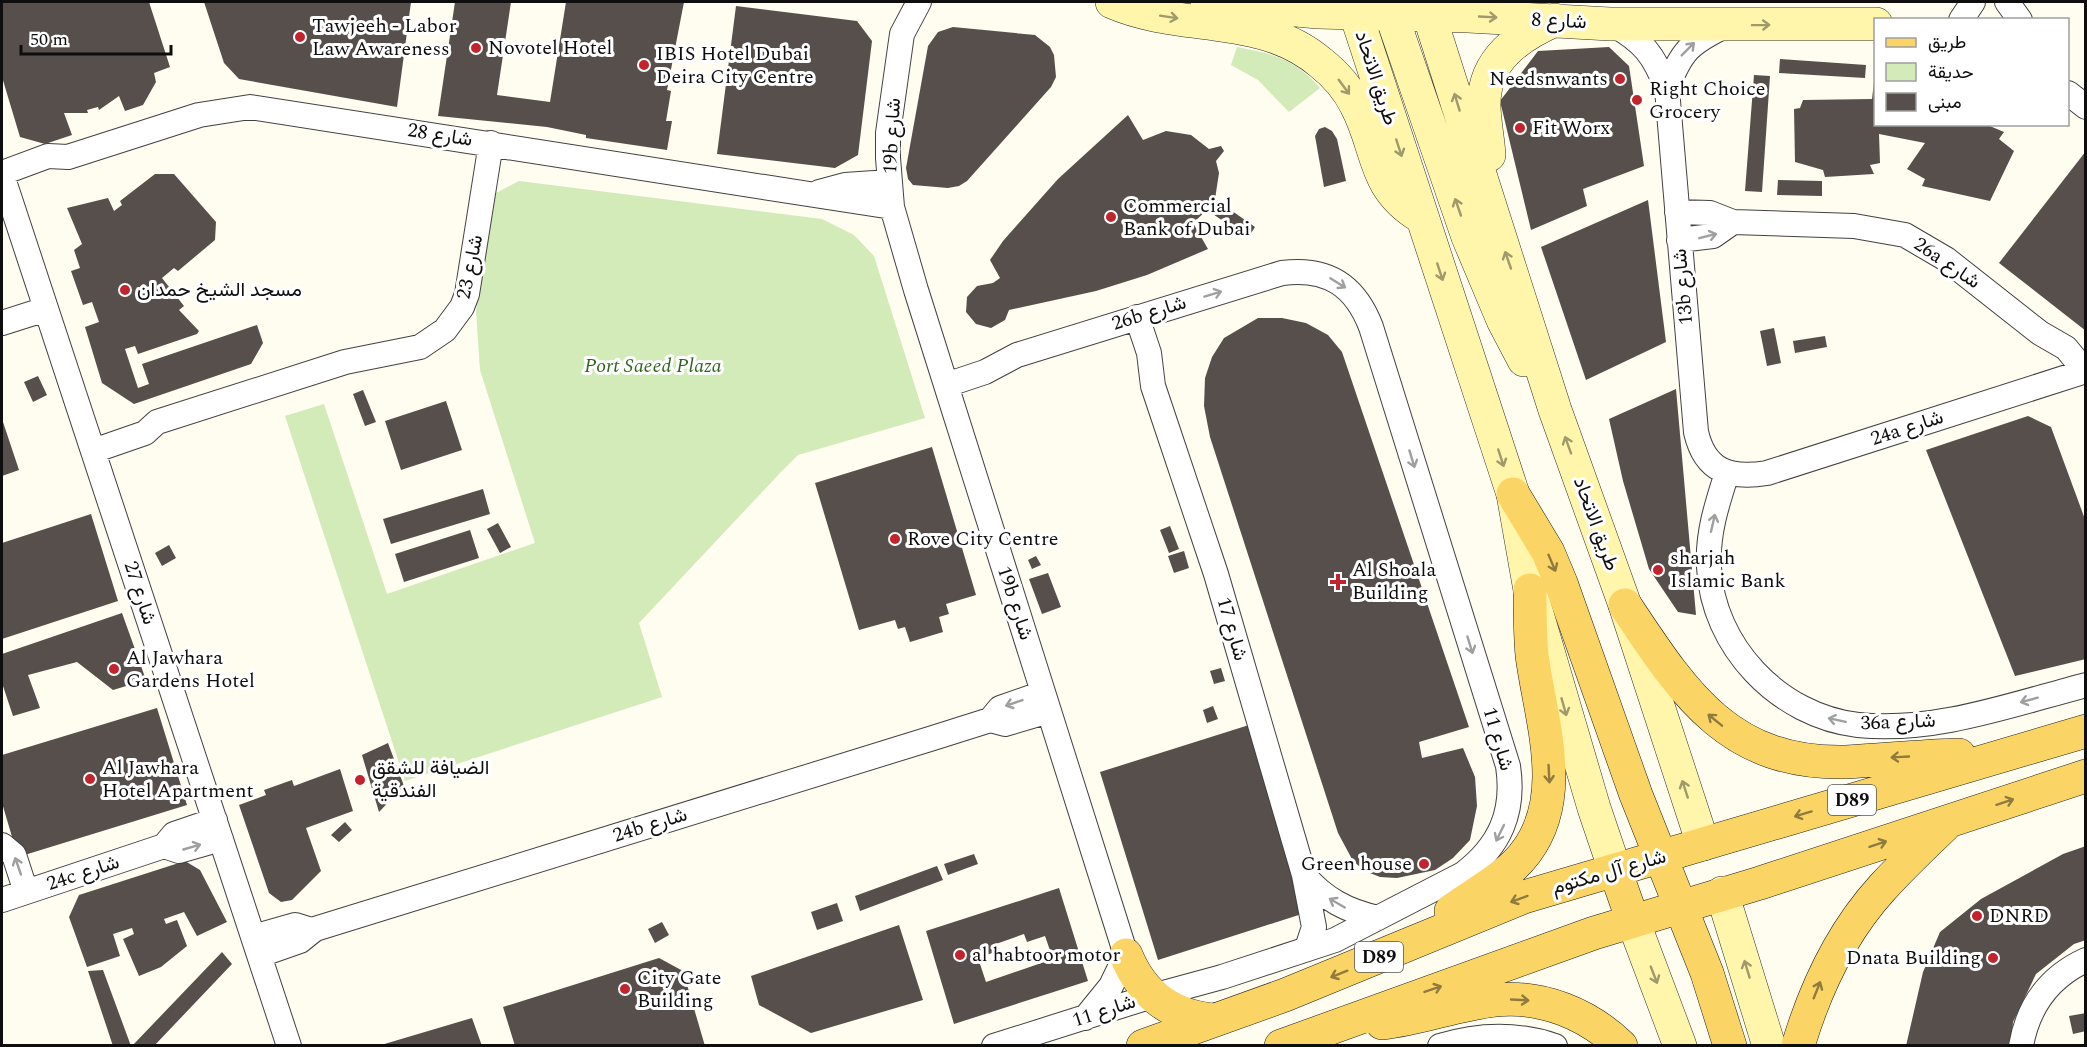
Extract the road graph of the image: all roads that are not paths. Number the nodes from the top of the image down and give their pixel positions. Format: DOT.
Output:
graph roads {
  1 [pos="896,2"];
  2 [pos="919,2"];
  3 [pos="1112,2"];
  4 [pos="1207,2"];
  5 [pos="1973,2"];
  6 [pos="2007,2"];
  7 [pos="2026,2"];
  8 [pos="1391,6"];
  9 [pos="1961,18"];
  10 [pos="2019,18"];
  11 [pos="2021,18"];
  12 [pos="1555,20"];
  13 [pos="1610,24"];
  14 [pos="1874,24"];
  15 [pos="1726,26"];
  16 [pos="902,34"];
  17 [pos="1667,89"];
  18 [pos="2069,95"];
  19 [pos="2085,107"];
  20 [pos="484,142"];
  21 [pos="3,179"];
  22 [pos="889,182"];
  23 [pos="817,193"];
  24 [pos="1487,198"];
  25 [pos="892,207"];
  26 [pos="1677,212"];
  27 [pos="1422,217"];
  28 [pos="1733,222"];
  29 [pos="1679,240"];
  30 [pos="1282,273"];
  31 [pos="46,309"];
  32 [pos="1129,319"];
  33 [pos="2,323"];
  34 [pos="2040,333"];
  35 [pos="2085,371"];
  36 [pos="944,377"];
  37 [pos="2061,378"];
  38 [pos="1555,410"];
  39 [pos="90,444"];
  40 [pos="1727,473"];
  41 [pos="1513,494"];
  42 [pos="1530,590"];
  43 [pos="1625,605"];
  44 [pos="2085,685"];
  45 [pos="1046,702"];
  46 [pos="2083,728"];
  47 [pos="2000,755"];
  48 [pos="2085,777"];
  49 [pos="1950,820"];
  50 [pos="218,829"];
  51 [pos="1703,844"];
  52 [pos="2,845"];
  53 [pos="1661,857"];
  54 [pos="1615,870"];
  55 [pos="1304,875"];
  56 [pos="9,892"];
  57 [pos="1722,893"];
  58 [pos="1681,907"];
  59 [pos="1378,918"];
  60 [pos="1633,921"];
  61 [pos="1424,938"];
  62 [pos="256,946"];
  63 [pos="1307,948"];
  64 [pos="1126,956"];
  65 [pos="2085,960"];
  66 [pos="1152,996"];
  67 [pos="1085,1018"];
  68 [pos="1215,1020"];
  69 [pos="1339,1023"];
  70 [pos="289,1046"];
  71 [pos="994,1046"];
  72 [pos="1143,1046"];
  73 [pos="1281,1046"];
  74 [pos="1440,1046"];
  75 [pos="1556,1046"];
  76 [pos="1621,1046"];
  77 [pos="1680,1046"];
  78 [pos="1730,1046"];
  79 [pos="1769,1046"];
  80 [pos="1798,1046"];
  81 [pos="2021,1046"];
  1 -- 16 [label="street, 19b شارع"];
  2 -- 16 [label="street, 19b شارع"];
  3 -- 27 [label="main road, one-way"];
  4 -- 8 [label="main road, شارع 8"];
  5 -- 9 [label="street"];
  6 -- 10 [label="street"];
  7 -- 11 [label="street"];
  8 -- 12 [label="main road, شارع 8, one-way"];
  24 -- 8 [label="main road, طريق الاتحاد, one-way"];
  8 -- 27 [label="main road, طريق الاتحاد, one-way"];
  38 -- 8 [label="main road, one-way"];
  12 -- 13 [label="main road, شارع 8"];
  12 -- 24 [label="main road"];
  13 -- 15 [label="main road, شارع 8"];
  13 -- 17 [label="street, 13b شارع"];
  15 -- 14 [label="main road, شارع 8, one-way"];
  17 -- 15 [label="street, 13b شارع, one-way"];
  16 -- 22 [label="street, 19b شارع"];
  17 -- 26 [label="street, 13b شارع"];
  18 -- 19 [label="street"];
  20 -- 21 [label="street, شارع 28"];
  20 -- 23 [label="street, شارع 28"];
  20 -- 39 [label="street, شارع 23"];
  21 -- 31 [label="street, شارع 27"];
  22 -- 23 [label="street, شارع 28"];
  22 -- 25 [label="street, 19b شارع"];
  23 -- 25 [label="street, شارع 28"];
  38 -- 24 [label="main road, طريق الاتحاد, one-way"];
  25 -- 36 [label="street, 19b شارع"];
  26 -- 28 [label="street, 26a شارع"];
  26 -- 29 [label="street, 13b شارع"];
  27 -- 41 [label="main road, طريق الاتحاد, one-way"];
  29 -- 28 [label="street, one-way"];
  28 -- 34 [label="street, 26a شارع"];
  29 -- 40 [label="street, 13b شارع"];
  32 -- 30 [label="street, 26b شارع, one-way"];
  30 -- 59 [label="street, شارع 11, one-way"];
  31 -- 33 [label="street"];
  31 -- 39 [label="street, شارع 27"];
  32 -- 36 [label="street, 26b شارع"];
  32 -- 55 [label="street, شارع 17"];
  34 -- 35 [label="street, 26a شارع"];
  34 -- 37 [label="street, 26a شارع"];
  35 -- 37 [label="street, 24a شارع"];
  36 -- 45 [label="street, 19b شارع"];
  37 -- 40 [label="street, 24a شارع"];
  43 -- 38 [label="main road, طريق الاتحاد, one-way"];
  39 -- 50 [label="street, شارع 27"];
  44 -- 40 [label="street, 36a شارع, one-way"];
  41 -- 42 [label="main road, طريق الاتحاد"];
  41 -- 53 [label="main road, one-way"];
  42 -- 54 [label="main road, طريق الاتحاد, one-way"];
  42 -- 61 [label="main road, one-way"];
  47 -- 43 [label="main road, one-way"];
  51 -- 43 [label="main road, طريق الاتحاد, one-way"];
  45 -- 62 [label="street, 24b شارع"];
  45 -- 64 [label="street, 19b شارع"];
  46 -- 47 [label="main road, شارع آل مكتوم / D89"];
  47 -- 51 [label="main road, شارع آل مكتوم / D89, one-way"];
  49 -- 48 [label="main road, D89, one-way"];
  57 -- 49 [label="main road, D89, one-way"];
  80 -- 49 [label="main road, one-way"];
  50 -- 56 [label="street, 24c شارع"];
  50 -- 62 [label="street, شارع 27"];
  51 -- 53 [label="main road, شارع آل مكتوم / D89"];
  51 -- 57 [label="main road, طريق الاتحاد"];
  56 -- 52 [label="street, one-way"];
  53 -- 54 [label="main road, شارع آل مكتوم / D89"];
  53 -- 58 [label="main road"];
  54 -- 60 [label="main road, طريق الاتحاد"];
  54 -- 61 [label="main road, شارع آل مكتوم / D89, one-way"];
  59 -- 55 [label="street, one-way"];
  55 -- 63 [label="street, شارع 17"];
  57 -- 58 [label="main road, D89"];
  79 -- 57 [label="main road, طريق الاتحاد, one-way"];
  58 -- 60 [label="main road, D89"];
  58 -- 78 [label="main road"];
  59 -- 63 [label="street, شارع 11"];
  69 -- 60 [label="main road, D89, one-way"];
  60 -- 77 [label="main road, طريق الاتحاد, one-way"];
  61 -- 68 [label="main road, شارع آل مكتوم / D89, one-way"];
  62 -- 70 [label="street, شارع 27"];
  63 -- 66 [label="street, شارع 11"];
  64 -- 66 [label="main road"];
  64 -- 67 [label="street"];
  65 -- 81 [label="street"];
  66 -- 67 [label="street, شارع 11"];
  66 -- 68 [label="main road"];
  67 -- 71 [label="street, شارع 11"];
  68 -- 72 [label="main road, شارع آل مكتوم / D89"];
  69 -- 73 [label="main road, D89"];
  69 -- 76 [label="main road, one-way"];
  74 -- 75 [label="street"];
}
